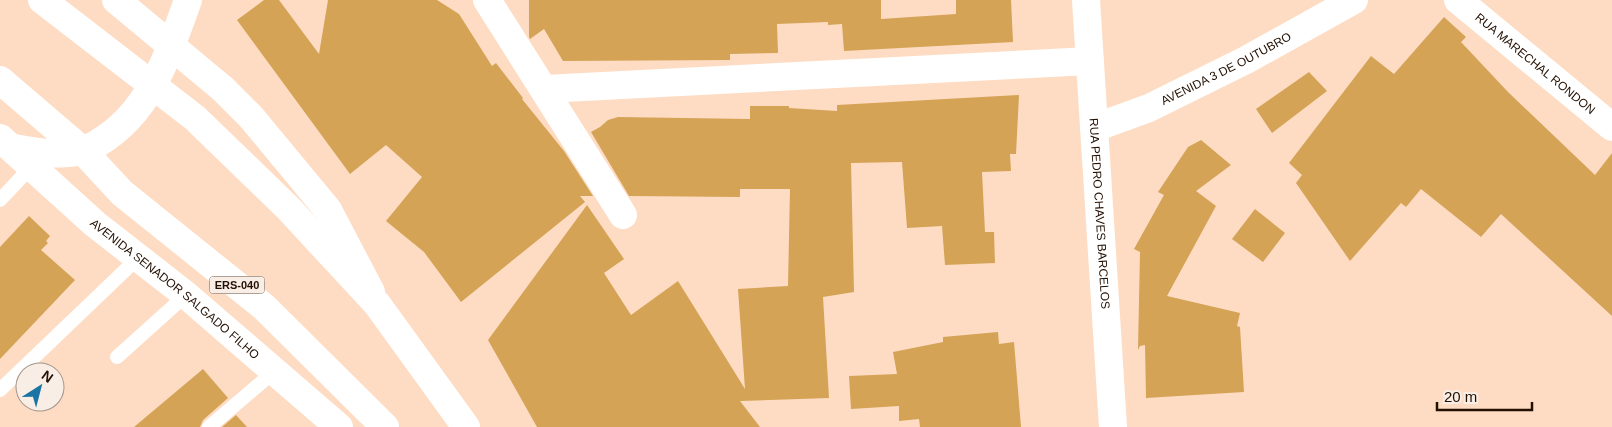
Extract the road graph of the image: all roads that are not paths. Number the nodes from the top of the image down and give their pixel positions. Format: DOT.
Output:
graph roads {
  1 [pos="42,0"];
  2 [pos="116,0"];
  3 [pos="188,0"];
  4 [pos="486,0"];
  5 [pos="1086,0"];
  6 [pos="1354,0"];
  7 [pos="1458,0"];
  8 [pos="172,47"];
  9 [pos="1090,61"];
  10 [pos="0,80"];
  11 [pos="153,84"];
  12 [pos="544,89"];
  13 [pos="1612,127"];
  14 [pos="1094,128"];
  15 [pos="14,151"];
  16 [pos="83,151"];
  17 [pos="0,200"];
  18 [pos="623,215"];
  19 [pos="139,257"];
  20 [pos="186,295"];
  21 [pos="377,304"];
  22 [pos="117,357"];
  23 [pos="276,370"];
  24 [pos="0,390"];
  25 [pos="209,427"];
  26 [pos="339,427"];
  27 [pos="385,427"];
  28 [pos="466,427"];
  29 [pos="1113,427"];
  1 -- 11 [label="main road"];
  2 -- 8 [label="main road"];
  3 -- 8 [label="main road"];
  4 -- 12 [label="main road"];
  5 -- 9 [label="main road, RUA PEDRO CHAVES BARCELOS"];
  6 -- 14 [label="main road, AVENIDA 3 DE OUTUBRO"];
  7 -- 13 [label="main road, RUA MARECHAL RONDON"];
  8 -- 11 [label="main road"];
  8 -- 21 [label="main road"];
  9 -- 12 [label="main road"];
  9 -- 14 [label="main road, RUA PEDRO CHAVES BARCELOS"];
  10 -- 16 [label="main road, ERS-040"];
  11 -- 16 [label="main road"];
  11 -- 21 [label="main road"];
  12 -- 18 [label="main road"];
  14 -- 29 [label="main road, RUA PEDRO CHAVES BARCELOS"];
  15 -- 16 [label="main road"];
  15 -- 17 [label="lane"];
  15 -- 19 [label="main road, AVENIDA SENADOR SALGADO FILHO"];
  16 -- 27 [label="main road, ERS-040"];
  19 -- 20 [label="main road, AVENIDA SENADOR SALGADO FILHO"];
  19 -- 24 [label="lane"];
  20 -- 22 [label="lane"];
  20 -- 23 [label="main road, AVENIDA SENADOR SALGADO FILHO"];
  21 -- 28 [label="main road"];
  23 -- 25 [label="lane"];
  23 -- 26 [label="main road, AVENIDA SENADOR SALGADO FILHO"];
}
